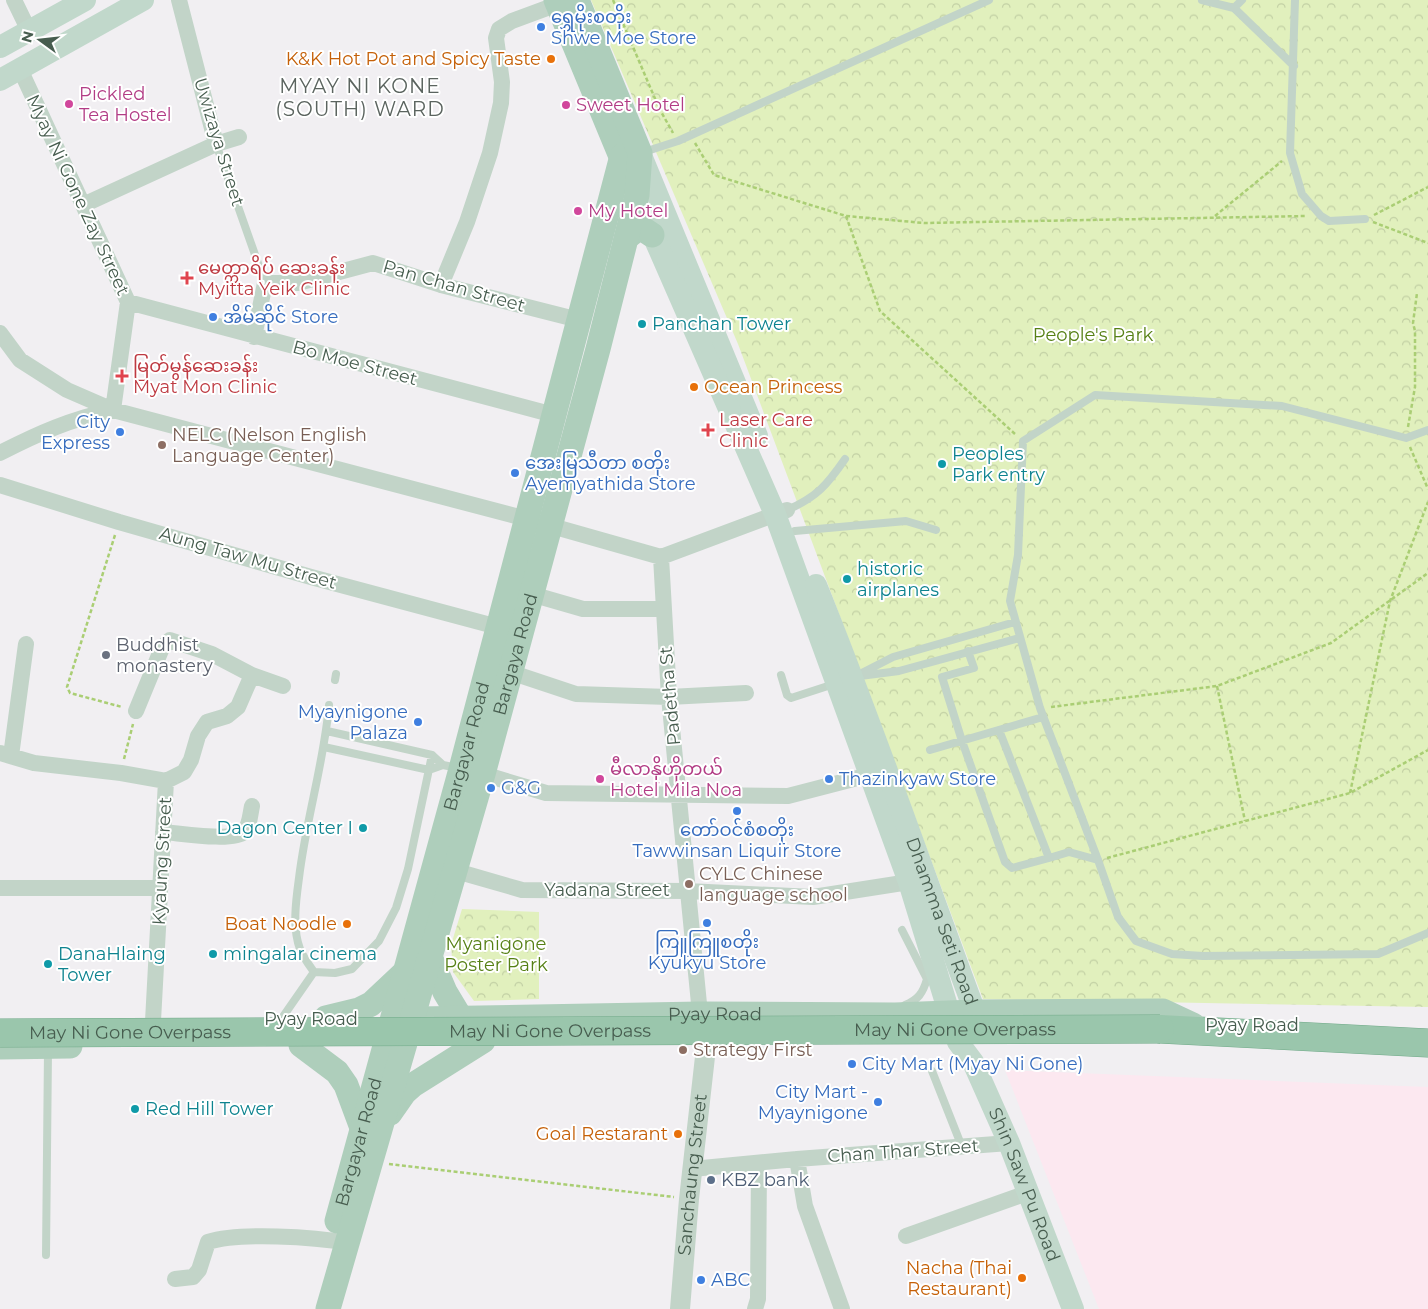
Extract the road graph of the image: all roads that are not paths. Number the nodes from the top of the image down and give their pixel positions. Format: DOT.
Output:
graph roads {
  1 [pos="14,0"];
  2 [pos="85,0"];
  3 [pos="143,0"];
  4 [pos="179,0"];
  5 [pos="990,0"];
  6 [pos="1202,0"];
  7 [pos="1242,0"];
  8 [pos="1295,0"];
  9 [pos="564,1"];
  10 [pos="1234,8"];
  11 [pos="15,39"];
  12 [pos="25,66"];
  13 [pos="1294,66"];
  14 [pos="0,80"];
  15 [pos="239,137"];
  16 [pos="216,144"];
  17 [pos="631,155"];
  18 [pos="637,195"];
  19 [pos="83,205"];
  20 [pos="1365,219"];
  21 [pos="652,235"];
  22 [pos="627,237"];
  23 [pos="589,282"];
  24 [pos="265,283"];
  25 [pos="441,285"];
  26 [pos="614,288"];
  27 [pos="128,302"];
  28 [pos="579,320"];
  29 [pos="0,332"];
  30 [pos="254,337"];
  31 [pos="113,410"];
  32 [pos="554,415"];
  33 [pos="1428,430"];
  34 [pos="0,453"];
  35 [pos="845,459"];
  36 [pos="0,485"];
  37 [pos="781,512"];
  38 [pos="538,522"];
  39 [pos="936,530"];
  40 [pos="795,531"];
  41 [pos="661,557"];
  42 [pos="531,594"];
  43 [pos="664,608"];
  44 [pos="1015,622"];
  45 [pos="498,626"];
  46 [pos="1019,638"];
  47 [pos="26,644"];
  48 [pos="968,652"];
  49 [pos="510,672"];
  50 [pos="781,674"];
  51 [pos="252,675"];
  52 [pos="845,680"];
  53 [pos="283,686"];
  54 [pos="746,694"];
  55 [pos="669,697"];
  56 [pos="329,705"];
  57 [pos="136,711"];
  58 [pos="1043,717"];
  59 [pos="999,730"];
  60 [pos="326,731"];
  61 [pos="962,741"];
  62 [pos="324,748"];
  63 [pos="930,750"];
  64 [pos="5,754"];
  65 [pos="432,754"];
  66 [pos="462,769"];
  67 [pos="429,770"];
  68 [pos="869,775"];
  69 [pos="166,781"];
  70 [pos="678,795"];
  71 [pos="252,806"];
  72 [pos="163,832"];
  73 [pos="1049,858"];
  74 [pos="1098,860"];
  75 [pos="456,871"];
  76 [pos="909,882"];
  77 [pos="0,888"];
  78 [pos="160,888"];
  79 [pos="687,891"];
  80 [pos="902,930"];
  81 [pos="1428,933"];
  82 [pos="430,957"];
  83 [pos="314,972"];
  84 [pos="404,973"];
  85 [pos="975,1012"];
  86 [pos="700,1014"];
  87 [pos="951,1014"];
  88 [pos="895,1015"];
  89 [pos="460,1017"];
  90 [pos="282,1018"];
  91 [pos="326,1018"];
  92 [pos="402,1019"];
  93 [pos="153,1020"];
  94 [pos="0,1021"];
  95 [pos="1428,1026"];
  96 [pos="1194,1029"];
  97 [pos="0,1033"];
  98 [pos="707,1039"];
  99 [pos="483,1042"];
  100 [pos="1428,1043"];
  101 [pos="396,1044"];
  102 [pos="301,1045"];
  103 [pos="48,1046"];
  104 [pos="0,1047"];
  105 [pos="969,1048"];
  106 [pos="932,1071"];
  107 [pos="372,1125"];
  108 [pos="1009,1143"];
  109 [pos="962,1147"];
  110 [pos="797,1159"];
  111 [pos="759,1164"];
  112 [pos="692,1169"];
  113 [pos="1027,1193"];
  114 [pos="906,1236"];
  115 [pos="340,1241"];
  116 [pos="46,1255"];
  117 [pos="175,1279"];
  118 [pos="760,1306"];
  119 [pos="310,1309"];
  120 [pos="328,1309"];
  121 [pos="680,1309"];
  122 [pos="842,1309"];
  123 [pos="1073,1309"];
  1 -- 11 [label="street"];
  2 -- 11 [label="main road"];
  3 -- 12 [label="main road"];
  4 -- 16 [label="street, Uwizaya Street"];
  5 -- 17 [label="lane"];
  6 -- 10 [label="lane"];
  7 -- 10 [label="lane"];
  8 -- 13 [label="lane"];
  9 -- 17 [label="main road, Dhamma Seti Road"];
  9 -- 25 [label="street"];
  10 -- 13 [label="lane"];
  11 -- 12 [label="main road"];
  12 -- 14 [label="main road"];
  12 -- 19 [label="street, Myay Ni Gone Zay Street"];
  13 -- 20 [label="lane"];
  15 -- 16 [label="street"];
  16 -- 19 [label="street"];
  16 -- 24 [label="lane, Uwizaya Street"];
  17 -- 18 [label="main road, Bargaya Road"];
  17 -- 23 [label="main road, Bargaya Road"];
  17 -- 37 [label="main road, Dhamma Seti Road"];
  18 -- 21 [label="main road, Dhamma Seti Road"];
  18 -- 22 [label="main road, Bargaya Road"];
  19 -- 27 [label="street, Myay Ni Gone Zay Street"];
  21 -- 22 [label="main road"];
  21 -- 37 [label="main road, Dhamma Seti Road"];
  22 -- 26 [label="main road, Bargaya Road"];
  23 -- 26 [label="main road"];
  23 -- 28 [label="main road, Bargaya Road"];
  24 -- 25 [label="street, Pan Chan Street"];
  24 -- 30 [label="street"];
  25 -- 28 [label="street, Pan Chan Street"];
  26 -- 38 [label="main road, Bargaya Road"];
  27 -- 30 [label="street, Bo Moe Street"];
  27 -- 31 [label="street, Myay Ni Gone Zay Street"];
  28 -- 32 [label="main road, Bargaya Road"];
  29 -- 31 [label="street"];
  30 -- 32 [label="street, Bo Moe Street"];
  31 -- 34 [label="street"];
  31 -- 38 [label="street"];
  32 -- 38 [label="main road, Bargaya Road"];
  33 -- 44 [label="lane"];
  35 -- 37 [label="lane"];
  36 -- 45 [label="street, Aung Taw Mu Street"];
  37 -- 40 [label="main road, Dhamma Seti Road"];
  37 -- 41 [label="street"];
  37 -- 52 [label="main road, Dhamma Seti Road"];
  38 -- 41 [label="street"];
  38 -- 42 [label="main road, Bargaya Road"];
  38 -- 45 [label="main road, Bargayar Road"];
  39 -- 40 [label="lane"];
  40 -- 52 [label="main road, Dhamma Seti Road"];
  41 -- 43 [label="street, Padetha St"];
  42 -- 43 [label="street"];
  42 -- 49 [label="main road, Bargaya Road"];
  43 -- 55 [label="street, Padetha St"];
  44 -- 46 [label="lane"];
  44 -- 52 [label="lane"];
  45 -- 66 [label="main road, Bargayar Road"];
  46 -- 48 [label="lane"];
  46 -- 58 [label="lane"];
  47 -- 64 [label="street"];
  48 -- 52 [label="lane"];
  48 -- 61 [label="lane"];
  49 -- 55 [label="street"];
  49 -- 66 [label="main road, Bargaya Road"];
  50 -- 52 [label="lane"];
  51 -- 53 [label="street"];
  51 -- 57 [label="street"];
  51 -- 69 [label="street"];
  52 -- 68 [label="main road, Dhamma Seti Road"];
  52 -- 85 [label="main road, Dhamma Seti Road"];
  54 -- 55 [label="street"];
  55 -- 70 [label="street, Padetha St"];
  56 -- 60 [label="lane"];
  58 -- 59 [label="lane"];
  58 -- 74 [label="lane"];
  59 -- 61 [label="lane"];
  59 -- 73 [label="lane"];
  60 -- 62 [label="lane"];
  60 -- 65 [label="lane"];
  61 -- 63 [label="lane"];
  61 -- 73 [label="lane"];
  62 -- 67 [label="lane"];
  62 -- 83 [label="lane"];
  64 -- 69 [label="street, Kyaung Street"];
  65 -- 66 [label="lane"];
  65 -- 67 [label="lane"];
  66 -- 67 [label="lane"];
  66 -- 70 [label="street"];
  66 -- 75 [label="main road, Bargaya Road"];
  66 -- 84 [label="main road, Bargayar Road"];
  67 -- 83 [label="lane"];
  68 -- 70 [label="street"];
  68 -- 76 [label="main road, Dhamma Seti Road"];
  69 -- 72 [label="street, Kyaung Street"];
  70 -- 79 [label="street, Padetha St"];
  71 -- 72 [label="street"];
  72 -- 78 [label="street, Kyaung Street"];
  73 -- 74 [label="lane"];
  74 -- 81 [label="lane"];
  75 -- 79 [label="street, Yadana Street"];
  75 -- 82 [label="main road, Bargaya Road"];
  76 -- 79 [label="street, Yadana Street"];
  76 -- 87 [label="main road, Dhamma Seti Road"];
  77 -- 78 [label="street"];
  78 -- 93 [label="street, Kyaung Street"];
  79 -- 86 [label="street, Padetha St"];
  80 -- 88 [label="lane"];
  82 -- 89 [label="main road"];
  82 -- 92 [label="main road, Bargaya Road"];
  83 -- 90 [label="lane"];
  84 -- 91 [label="main road"];
  84 -- 92 [label="main road, Bargayar Road"];
  85 -- 87 [label="main road, Pyay Road"];
  85 -- 96 [label="main road, Pyay Road"];
  85 -- 105 [label="main road, Dhamma Seti Road"];
  86 -- 88 [label="main road, Pyay Road"];
  86 -- 89 [label="main road, Pyay Road"];
  87 -- 88 [label="main road, Pyay Road"];
  87 -- 105 [label="main road, Dhamma Seti Road"];
  89 -- 92 [label="main road, Pyay Road"];
  90 -- 91 [label="main road, Pyay Road"];
  90 -- 93 [label="main road, Pyay Road"];
  91 -- 92 [label="main road, Pyay Road"];
  92 -- 101 [label="main road, Bargayar Road"];
  93 -- 94 [label="main road, Pyay Road"];
  95 -- 96 [label="highway, Pyay Road"];
  96 -- 97 [label="highway, May Ni Gone Overpass, bridge"];
  96 -- 100 [label="highway, Pyay Road"];
  96 -- 105 [label="main road, Pyay Road"];
  98 -- 99 [label="main road, Pyay Road"];
  98 -- 105 [label="main road, Pyay Road"];
  98 -- 112 [label="street, Sanchaung Street"];
  99 -- 101 [label="main road, Pyay Road"];
  99 -- 107 [label="main road"];
  101 -- 102 [label="main road, Pyay Road"];
  101 -- 107 [label="main road, Bargayar Road"];
  102 -- 103 [label="main road, Pyay Road"];
  102 -- 107 [label="main road"];
  103 -- 104 [label="main road, Pyay Road"];
  103 -- 116 [label="lane"];
  105 -- 108 [label="main road, Shin Saw Pu Road"];
  106 -- 109 [label="lane"];
  107 -- 115 [label="main road, Bargayar Road"];
  107 -- 115 [label="main road, Bargayar Road"];
  108 -- 109 [label="street, Chan Thar Street"];
  108 -- 113 [label="main road, Shin Saw Pu Road"];
  109 -- 110 [label="street, Chan Thar Street"];
  110 -- 111 [label="street, Chan Thar Street"];
  110 -- 122 [label="street"];
  111 -- 112 [label="street, Chan Thar Street"];
  111 -- 118 [label="street"];
  112 -- 121 [label="street, Sanchaung Street"];
  113 -- 114 [label="street"];
  113 -- 123 [label="main road, Shin Saw Pu Road"];
  115 -- 117 [label="street"];
  115 -- 119 [label="main road, Bargayar Road"];
  115 -- 120 [label="main road, Bargayar Road"];
}
